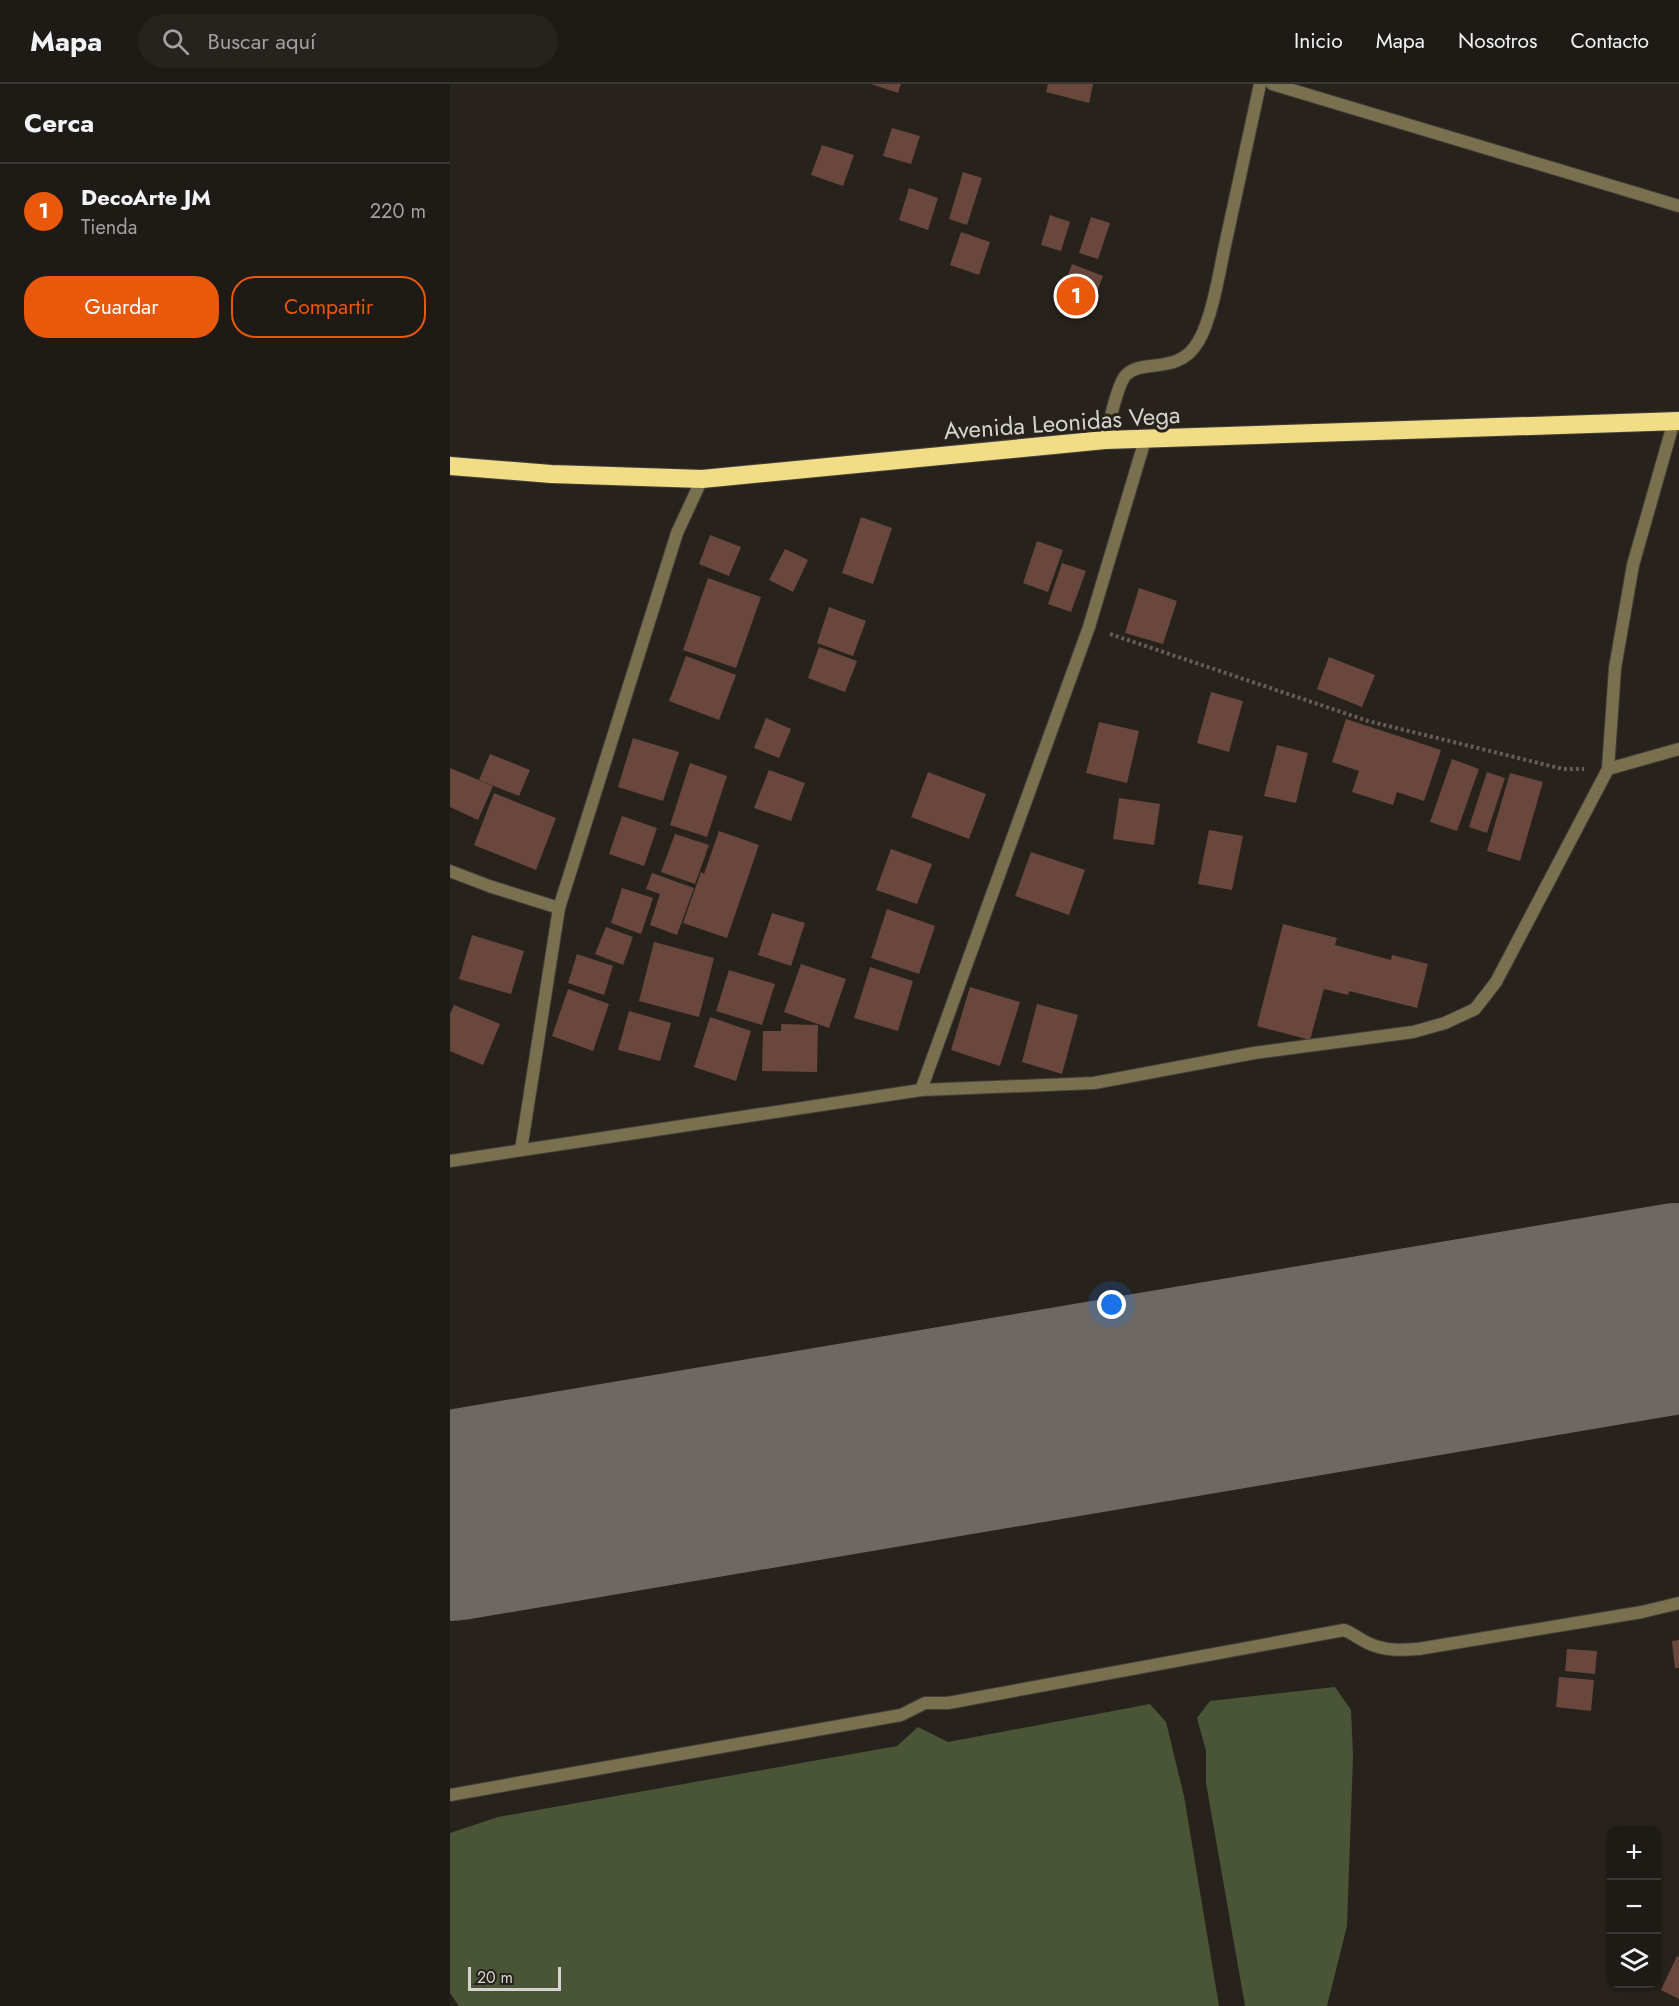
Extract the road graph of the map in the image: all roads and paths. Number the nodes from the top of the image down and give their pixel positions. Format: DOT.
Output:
graph roads {
  1 [pos="1260,84"];
  2 [pos="1272,84"];
  3 [pos="1679,206"];
  4 [pos="1677,421"];
  5 [pos="1105,440"];
  6 [pos="1144,440"];
  7 [pos="450,466"];
  8 [pos="702,479"];
  9 [pos="1089,627"];
  10 [pos="1679,748"];
  11 [pos="1608,769"];
  12 [pos="450,871"];
  13 [pos="559,908"];
  14 [pos="921,1090"];
  15 [pos="521,1150"];
  16 [pos="450,1161"];
  17 [pos="1679,1603"];
  18 [pos="450,1795"];
  1 -- 5 [label="street"];
  2 -- 3 [label="street"];
  4 -- 6 [label="highway, Avenida Leonidas Vega"];
  4 -- 11 [label="street"];
  5 -- 6 [label="highway, Avenida Leonidas Vega"];
  5 -- 8 [label="highway, Avenida Leonidas Vega"];
  6 -- 9 [label="street"];
  7 -- 8 [label="highway, Avenida Leonidas Vega"];
  8 -- 13 [label="street"];
  9 -- 11 [label="path"];
  9 -- 14 [label="street"];
  10 -- 11 [label="street"];
  11 -- 14 [label="street"];
  12 -- 13 [label="street"];
  13 -- 15 [label="street"];
  14 -- 15 [label="street"];
  15 -- 16 [label="street"];
  17 -- 18 [label="street"];
}
